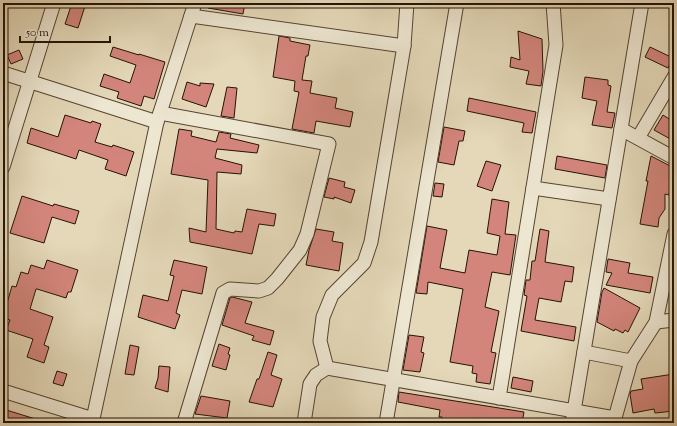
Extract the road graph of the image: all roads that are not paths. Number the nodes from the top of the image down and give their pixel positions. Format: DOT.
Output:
graph roads {
  1 [pos="54,3"];
  2 [pos="195,3"];
  3 [pos="407,3"];
  4 [pos="457,3"];
  5 [pos="554,3"];
  6 [pos="642,3"];
  7 [pos="191,16"];
  8 [pos="404,46"];
  9 [pos="3,73"];
  10 [pos="674,77"];
  11 [pos="30,82"];
  12 [pos="159,118"];
  13 [pos="621,129"];
  14 [pos="638,138"];
  15 [pos="674,158"];
  16 [pos="3,167"];
  17 [pos="533,188"];
  18 [pos="609,199"];
  19 [pos="674,234"];
  20 [pos="674,320"];
  21 [pos="656,322"];
  22 [pos="584,352"];
  23 [pos="632,362"];
  24 [pos="327,368"];
  25 [pos="394,379"];
  26 [pos="3,391"];
  27 [pos="499,398"];
  28 [pos="573,417"];
  29 [pos="615,420"];
  30 [pos="94,421"];
  31 [pos="184,423"];
  32 [pos="304,423"];
  33 [pos="386,423"];
  1 -- 11 [label="street"];
  2 -- 7 [label="street"];
  3 -- 8 [label="street"];
  4 -- 25 [label="street"];
  5 -- 17 [label="street"];
  6 -- 13 [label="street"];
  7 -- 8 [label="street"];
  7 -- 12 [label="street"];
  8 -- 24 [label="street"];
  9 -- 11 [label="street"];
  10 -- 14 [label="street"];
  11 -- 12 [label="street"];
  11 -- 16 [label="street"];
  12 -- 30 [label="street"];
  12 -- 31 [label="street"];
  13 -- 14 [label="street"];
  13 -- 18 [label="street"];
  14 -- 15 [label="street"];
  17 -- 18 [label="street"];
  17 -- 27 [label="street"];
  18 -- 22 [label="street"];
  19 -- 21 [label="street"];
  20 -- 21 [label="street"];
  21 -- 23 [label="street"];
  22 -- 23 [label="street"];
  22 -- 28 [label="street"];
  23 -- 29 [label="street"];
  24 -- 25 [label="street"];
  24 -- 32 [label="street"];
  25 -- 27 [label="street"];
  25 -- 33 [label="street"];
  26 -- 30 [label="street"];
  27 -- 28 [label="street"];
  28 -- 29 [label="street"];
}
